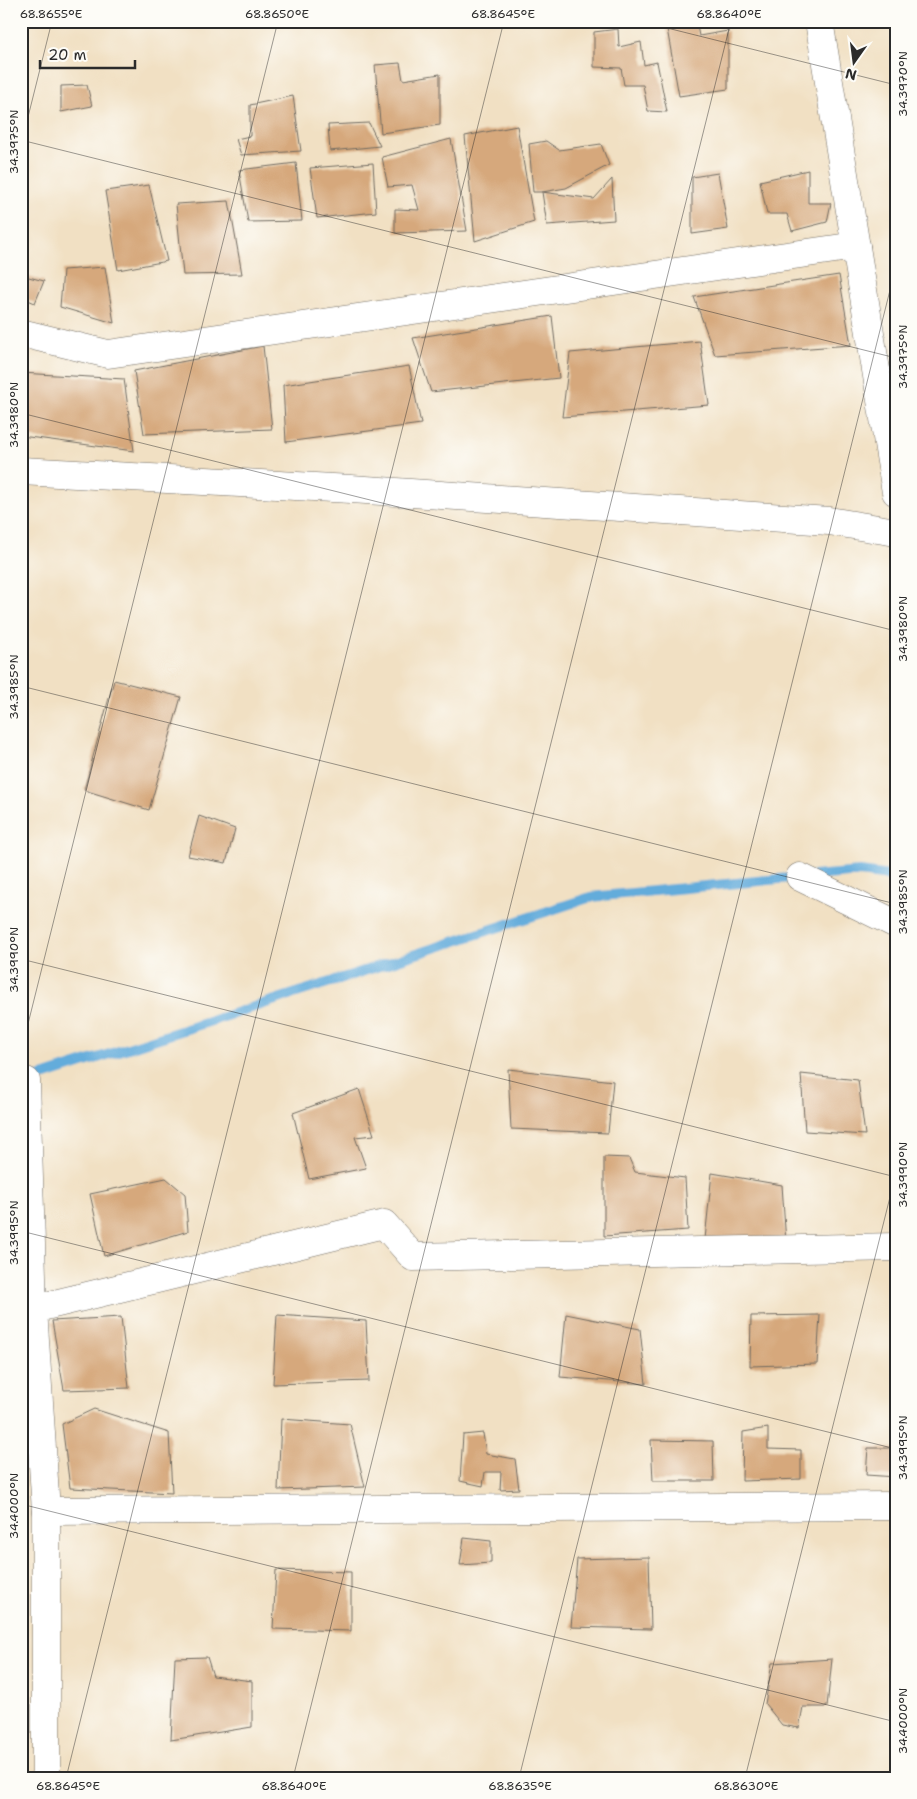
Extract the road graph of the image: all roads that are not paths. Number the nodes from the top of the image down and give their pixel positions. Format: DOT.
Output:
graph roads {
  1 [pos="819,21"];
  2 [pos="856,246"];
  3 [pos="21,334"];
  4 [pos="21,472"];
  5 [pos="896,492"];
  6 [pos="896,532"];
  7 [pos="800,877"];
  8 [pos="896,924"];
  9 [pos="26,1081"];
  10 [pos="896,1247"];
  11 [pos="27,1310"];
  12 [pos="896,1506"];
  13 [pos="46,1511"];
  14 [pos="46,1778"];
  1 -- 2 [label="street"];
  2 -- 3 [label="street"];
  2 -- 5 [label="street"];
  4 -- 6 [label="street"];
  7 -- 8 [label="street"];
  9 -- 11 [label="street"];
  10 -- 11 [label="street"];
  11 -- 13 [label="street"];
  12 -- 13 [label="street"];
  13 -- 14 [label="street"];
}
